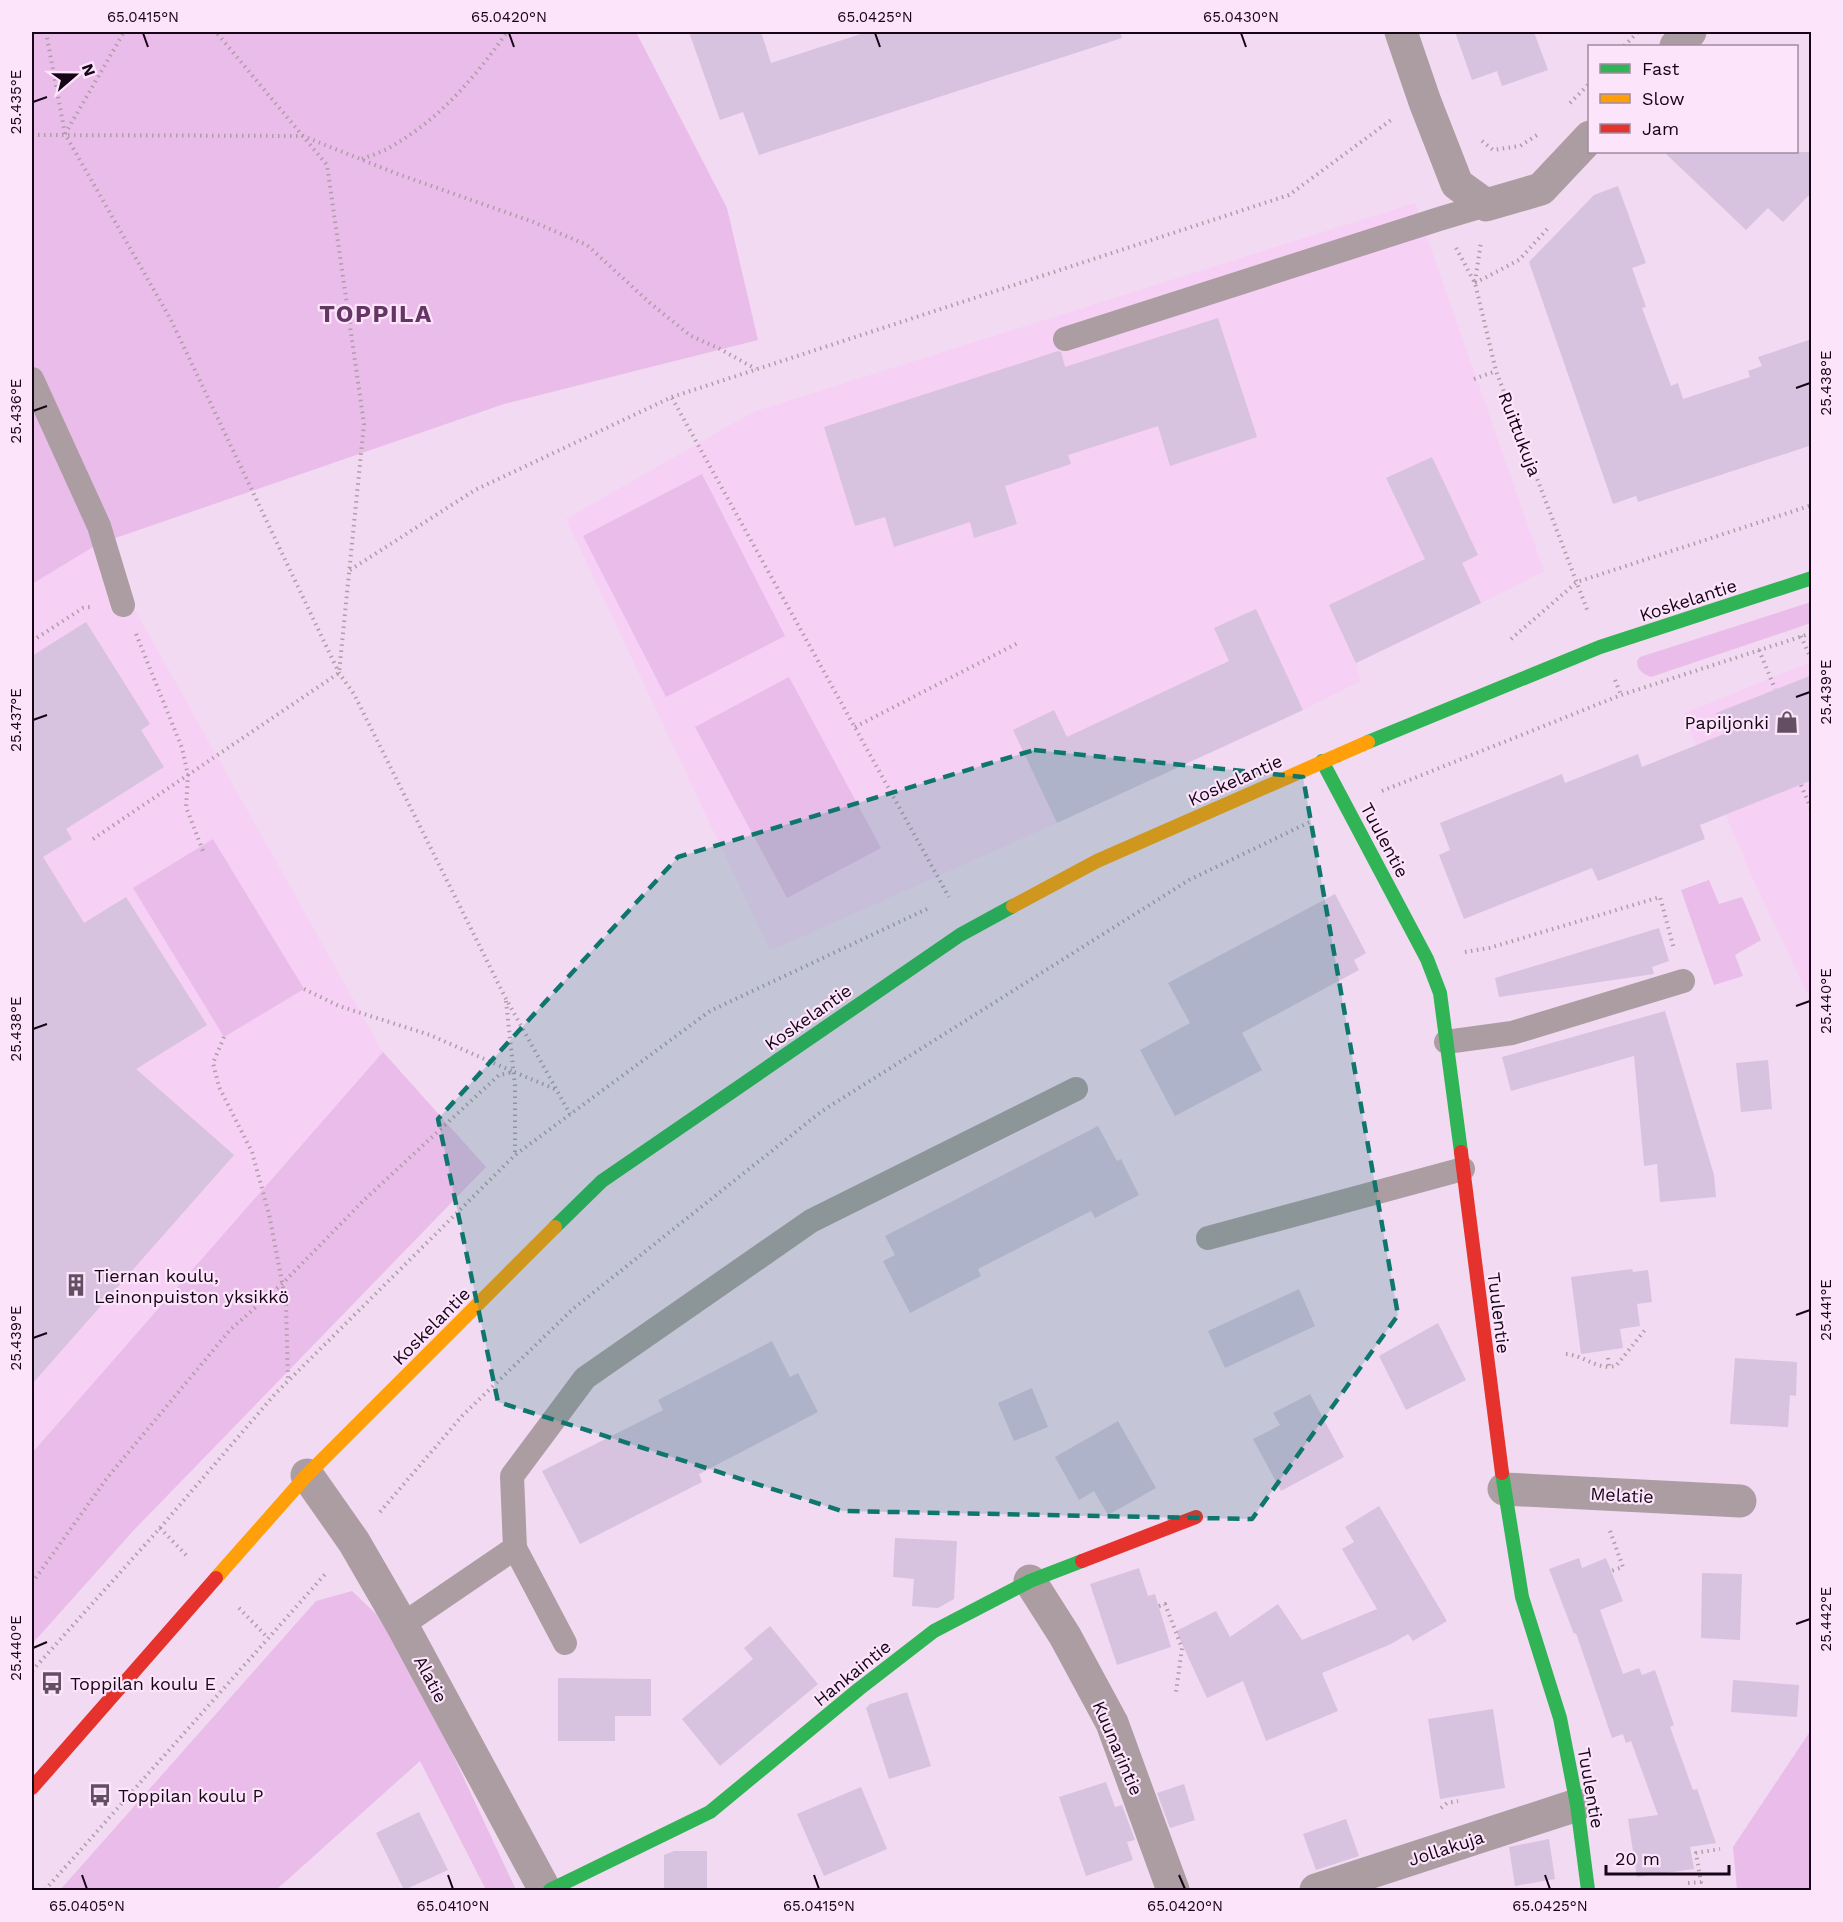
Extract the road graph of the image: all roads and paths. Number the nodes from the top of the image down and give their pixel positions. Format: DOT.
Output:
graph roads {
  1 [pos="46,32"];
  2 [pos="124,32"];
  3 [pos="216,32"];
  4 [pos="507,32"];
  5 [pos="1401,32"];
  6 [pos="1638,32"];
  7 [pos="1690,32"];
  8 [pos="1625,45"];
  9 [pos="1677,45"];
  10 [pos="1588,85"];
  11 [pos="1568,106"];
  12 [pos="1392,120"];
  13 [pos="1544,130"];
  14 [pos="65,134"];
  15 [pos="32,135"];
  16 [pos="303,136"];
  17 [pos="1479,138"];
  18 [pos="1588,139"];
  19 [pos="361,159"];
  20 [pos="1486,205"];
  21 [pos="1475,283"];
  22 [pos="1065,339"];
  23 [pos="757,370"];
  24 [pos="1496,371"];
  25 [pos="32,379"];
  26 [pos="1474,379"];
  27 [pos="672,397"];
  28 [pos="351,570"];
  29 [pos="1812,578"];
  30 [pos="1577,582"];
  31 [pos="123,606"];
  32 [pos="1812,633"];
  33 [pos="1801,636"];
  34 [pos="32,641"];
  35 [pos="1020,642"];
  36 [pos="1759,650"];
  37 [pos="1812,662"];
  38 [pos="339,674"];
  39 [pos="1775,689"];
  40 [pos="855,727"];
  41 [pos="1322,760"];
  42 [pos="188,775"];
  43 [pos="1800,785"];
  44 [pos="1346,805"];
  45 [pos="1812,811"];
  46 [pos="93,839"];
  47 [pos="203,851"];
  48 [pos="949,898"];
  49 [pos="1427,958"];
  50 [pos="1683,981"];
  51 [pos="304,989"];
  52 [pos="505,997"];
  53 [pos="224,1037"];
  54 [pos="1446,1042"];
  55 [pos="514,1072"];
  56 [pos="556,1089"];
  57 [pos="1076,1089"];
  58 [pos="570,1114"];
  59 [pos="515,1155"];
  60 [pos="1462,1169"];
  61 [pos="1208,1238"];
  62 [pos="283,1283"];
  63 [pos="1645,1330"];
  64 [pos="1566,1354"];
  65 [pos="1608,1358"];
  66 [pos="1609,1367"];
  67 [pos="288,1381"];
  68 [pos="306,1475"];
  69 [pos="1504,1489"];
  70 [pos="1740,1501"];
  71 [pos="1196,1517"];
  72 [pos="515,1548"];
  73 [pos="1030,1581"];
  74 [pos="32,1583"];
  75 [pos="1159,1606"];
  76 [pos="402,1625"];
  77 [pos="565,1643"];
  78 [pos="1176,1692"];
  79 [pos="32,1788"];
  80 [pos="1577,1805"];
  81 [pos="1720,1850"];
  82 [pos="1688,1883"];
  83 [pos="544,1890"];
  84 [pos="550,1890"];
  85 [pos="1173,1890"];
  86 [pos="1316,1890"];
  87 [pos="1588,1890"];
  1 -- 14 [label="path"];
  2 -- 14 [label="path"];
  3 -- 16 [label="path"];
  4 -- 19 [label="path"];
  5 -- 20 [label="street"];
  6 -- 8 [label="path"];
  7 -- 9 [label="street"];
  10 -- 11 [label="path"];
  12 -- 23 [label="path"];
  13 -- 17 [label="path"];
  14 -- 15 [label="path"];
  14 -- 16 [label="path"];
  14 -- 38 [label="path"];
  16 -- 19 [label="path"];
  16 -- 28 [label="path"];
  18 -- 20 [label="street"];
  19 -- 23 [label="path"];
  20 -- 22 [label="lane"];
  21 -- 24 [label="path, Ruittukuja"];
  23 -- 27 [label="path"];
  24 -- 26 [label="path"];
  24 -- 30 [label="path, Ruittukuja"];
  25 -- 31 [label="lane"];
  27 -- 28 [label="path"];
  27 -- 40 [label="path"];
  28 -- 38 [label="path"];
  29 -- 41 [label="main road, Koskelantie"];
  31 -- 34 [label="path"];
  31 -- 42 [label="path"];
  32 -- 33 [label="path"];
  33 -- 36 [label="path"];
  33 -- 37 [label="path"];
  35 -- 40 [label="path"];
  36 -- 39 [label="path"];
  36 -- 44 [label="path"];
  38 -- 42 [label="path"];
  38 -- 52 [label="path"];
  40 -- 48 [label="path"];
  41 -- 44 [label="main road, Tuulentie"];
  41 -- 68 [label="main road, Koskelantie"];
  42 -- 46 [label="path"];
  42 -- 47 [label="path"];
  43 -- 45 [label="path"];
  44 -- 49 [label="main road, Tuulentie"];
  49 -- 50 [label="path"];
  49 -- 54 [label="main road, Tuulentie"];
  50 -- 54 [label="lane"];
  51 -- 55 [label="path"];
  52 -- 55 [label="path"];
  52 -- 56 [label="path"];
  53 -- 62 [label="path"];
  54 -- 60 [label="main road, Tuulentie"];
  55 -- 56 [label="path"];
  55 -- 59 [label="path"];
  55 -- 62 [label="path"];
  56 -- 58 [label="path"];
  57 -- 72 [label="lane"];
  60 -- 61 [label="lane"];
  60 -- 69 [label="main road, Tuulentie"];
  62 -- 67 [label="path"];
  62 -- 74 [label="path"];
  63 -- 66 [label="path"];
  64 -- 66 [label="path"];
  65 -- 66 [label="path"];
  68 -- 76 [label="street, Alatie"];
  68 -- 79 [label="main road, Koskelantie"];
  69 -- 70 [label="street, Melatie"];
  69 -- 80 [label="main road, Tuulentie"];
  71 -- 73 [label="main road, Hankaintie"];
  72 -- 76 [label="lane"];
  72 -- 77 [label="lane"];
  73 -- 84 [label="main road, Hankaintie"];
  73 -- 85 [label="street, Kuunarintie"];
  75 -- 78 [label="path"];
  76 -- 83 [label="street, Alatie"];
  80 -- 86 [label="street, Jollakuja"];
  80 -- 87 [label="main road, Tuulentie"];
  81 -- 82 [label="path"];
}
